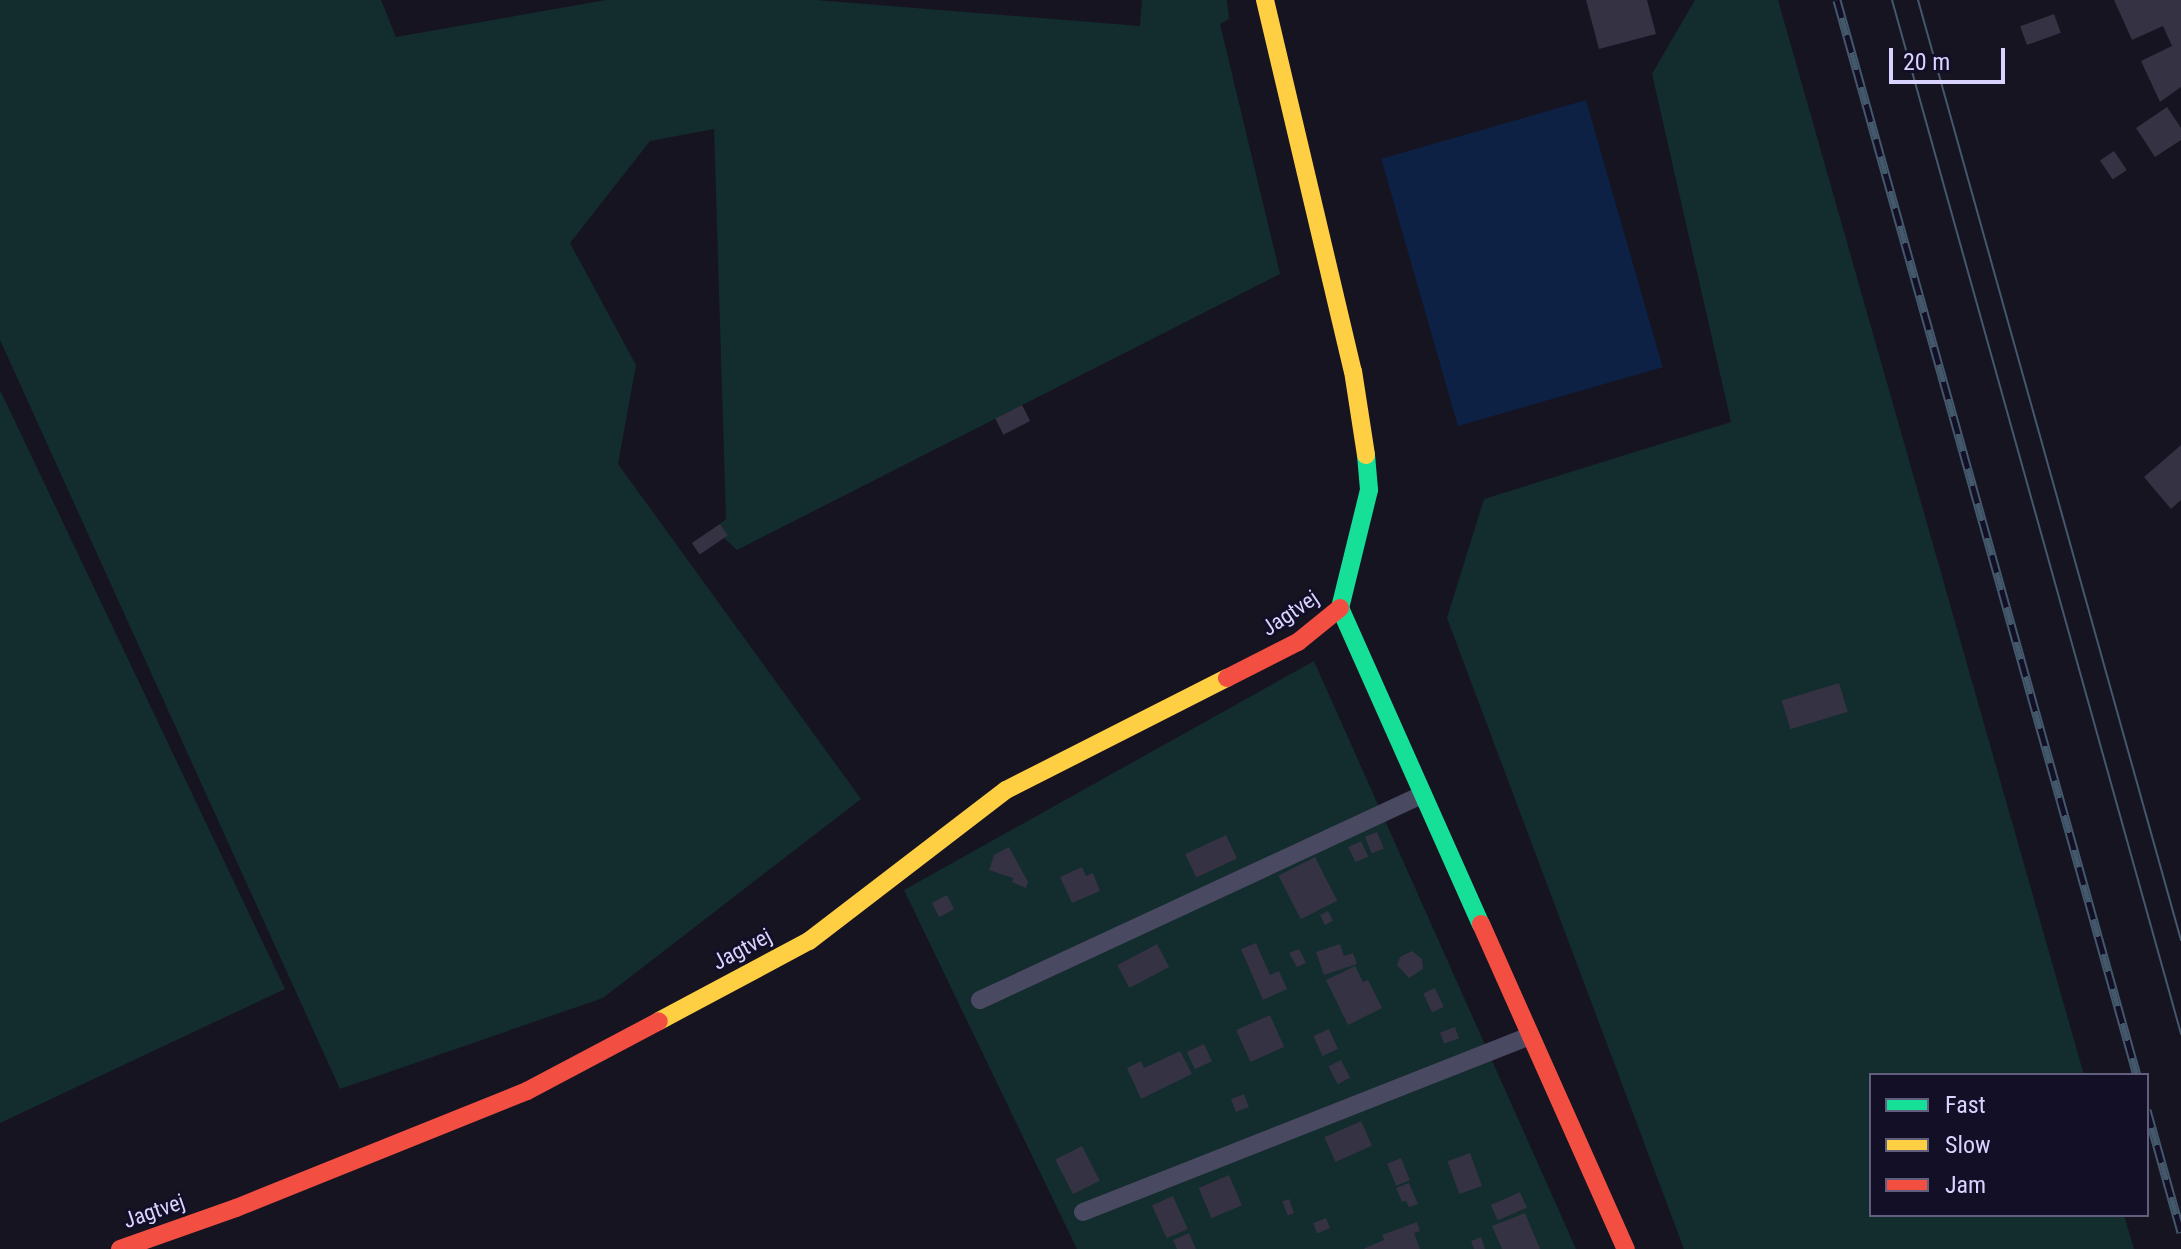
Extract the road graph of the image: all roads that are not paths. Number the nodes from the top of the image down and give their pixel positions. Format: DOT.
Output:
graph roads {
  1 [pos="1265,0"];
  2 [pos="1340,608"];
  3 [pos="1421,795"];
  4 [pos="980,1000"];
  5 [pos="1530,1036"];
  6 [pos="1083,1212"];
  7 [pos="120,1249"];
  8 [pos="1626,1249"];
  1 -- 2 [label="street, Jagtvej"];
  2 -- 3 [label="street, Jagtvej"];
  2 -- 7 [label="street, Jagtvej"];
  3 -- 4 [label="lane"];
  3 -- 5 [label="street, Jagtvej"];
  5 -- 6 [label="lane"];
  5 -- 8 [label="street, Jagtvej"];
}
